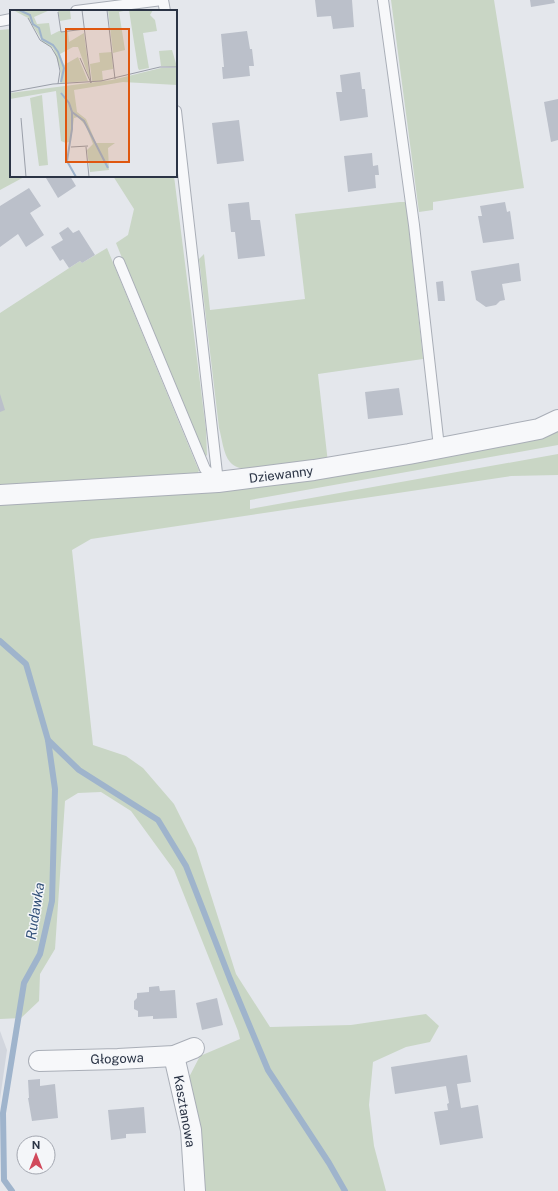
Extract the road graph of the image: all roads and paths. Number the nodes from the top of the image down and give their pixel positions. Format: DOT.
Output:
graph roads {
  1 [pos="163,0"];
  2 [pos="383,0"];
  3 [pos="84,10"];
  4 [pos="165,10"];
  5 [pos="10,19"];
  6 [pos="0,21"];
  7 [pos="177,119"];
  8 [pos="119,262"];
  9 [pos="558,420"];
  10 [pos="439,447"];
  11 [pos="218,482"];
  12 [pos="0,495"];
  13 [pos="194,1048"];
  14 [pos="174,1056"];
  15 [pos="39,1061"];
  16 [pos="195,1191"];
  1 -- 3 [label="lane"];
  1 -- 4 [label="lane"];
  2 -- 10 [label="lane"];
  5 -- 6 [label="lane"];
  7 -- 11 [label="lane"];
  8 -- 11 [label="lane"];
  9 -- 10 [label="street, Dziewanny"];
  10 -- 11 [label="street, Dziewanny"];
  11 -- 12 [label="street, Dziewanny"];
  13 -- 14 [label="street, Głogowa"];
  14 -- 15 [label="street, Głogowa"];
  14 -- 16 [label="street, Kasztanowa"];
}
